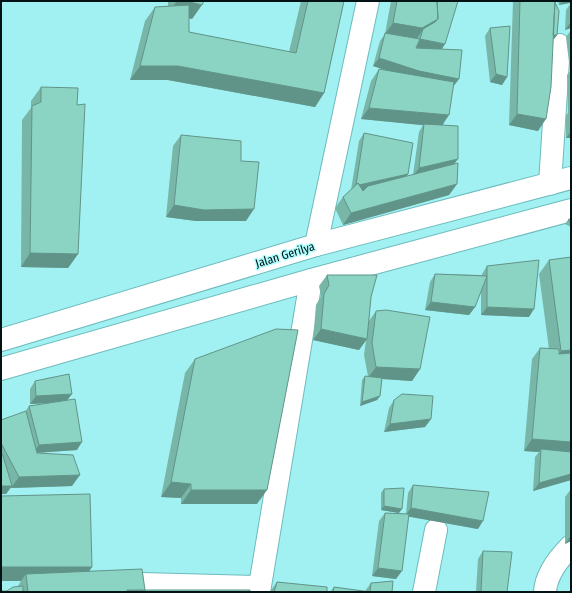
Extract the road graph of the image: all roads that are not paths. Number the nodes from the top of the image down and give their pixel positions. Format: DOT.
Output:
graph roads {
  1 [pos="368,1"];
  2 [pos="559,45"];
  3 [pos="571,178"];
  4 [pos="550,184"];
  5 [pos="571,210"];
  6 [pos="316,245"];
  7 [pos="311,280"];
  8 [pos="1,340"];
  9 [pos="1,370"];
  10 [pos="436,530"];
  11 [pos="571,546"];
  12 [pos="142,584"];
  13 [pos="259,590"];
  14 [pos="424,592"];
  15 [pos="545,592"];
  1 -- 6 [label="main road"];
  2 -- 4 [label="main road"];
  3 -- 4 [label="main road, Jalan Gerilya"];
  4 -- 6 [label="main road, Jalan Gerilya"];
  5 -- 7 [label="main road"];
  6 -- 8 [label="main road, Jalan Gerilya"];
  7 -- 9 [label="main road"];
  7 -- 13 [label="main road"];
  10 -- 14 [label="main road"];
  11 -- 15 [label="main road"];
  12 -- 13 [label="main road"];
}
